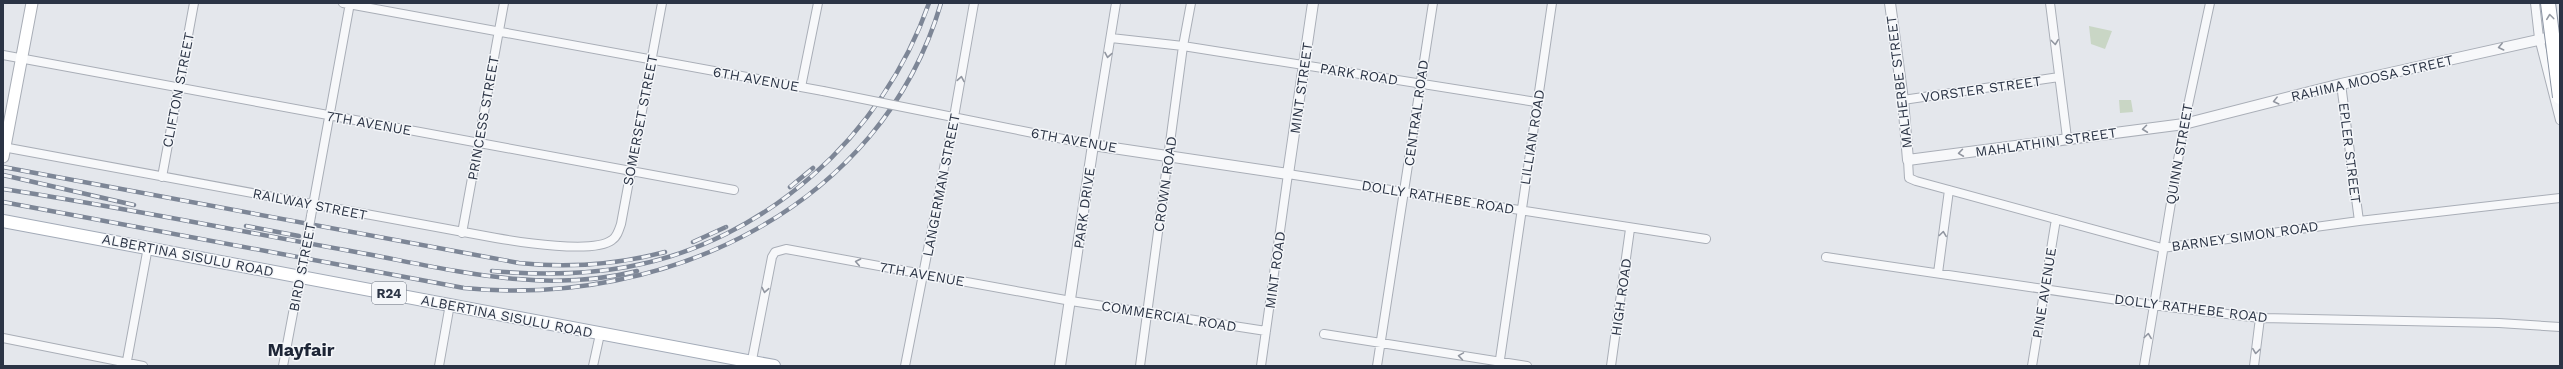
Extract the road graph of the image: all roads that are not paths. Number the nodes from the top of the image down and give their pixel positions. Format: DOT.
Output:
graph roads {
  1 [pos="32,3"];
  2 [pos="194,3"];
  3 [pos="348,3"];
  4 [pos="504,3"];
  5 [pos="662,3"];
  6 [pos="818,3"];
  7 [pos="974,3"];
  8 [pos="1116,3"];
  9 [pos="1191,3"];
  10 [pos="1313,3"];
  11 [pos="1432,3"];
  12 [pos="1552,3"];
  13 [pos="1890,3"];
  14 [pos="2050,3"];
  15 [pos="2210,3"];
  16 [pos="2534,3"];
  17 [pos="2548,3"];
  18 [pos="499,32"];
  19 [pos="2560,35"];
  20 [pos="1111,38"];
  21 [pos="2539,38"];
  22 [pos="1184,46"];
  23 [pos="3,55"];
  24 [pos="22,59"];
  25 [pos="653,60"];
  26 [pos="1304,65"];
  27 [pos="2059,77"];
  28 [pos="1420,84"];
  29 [pos="2342,84"];
  30 [pos="801,87"];
  31 [pos="178,88"];
  32 [pos="2560,97"];
  33 [pos="1903,100"];
  34 [pos="1536,102"];
  35 [pos="330,115"];
  36 [pos="954,117"];
  37 [pos="2560,120"];
  38 [pos="2184,124"];
  39 [pos="2067,138"];
  40 [pos="478,143"];
  41 [pos="1093,145"];
  42 [pos="4,151"];
  43 [pos="1169,156"];
  44 [pos="1908,160"];
  45 [pos="629,170"];
  46 [pos="1288,174"];
  47 [pos="162,177"];
  48 [pos="734,190"];
  49 [pos="1949,190"];
  50 [pos="1404,192"];
  51 [pos="2560,198"];
  52 [pos="313,205"];
  53 [pos="1521,210"];
  54 [pos="2056,219"];
  55 [pos="3,221"];
  56 [pos="2359,221"];
  57 [pos="1630,228"];
  58 [pos="462,233"];
  59 [pos="616,237"];
  60 [pos="1706,239"];
  61 [pos="148,247"];
  62 [pos="2162,248"];
  63 [pos="1826,257"];
  64 [pos="1938,273"];
  65 [pos="924,275"];
  66 [pos="300,276"];
  67 [pos="2045,288"];
  68 [pos="1071,301"];
  69 [pos="450,304"];
  70 [pos="2152,305"];
  71 [pos="1147,313"];
  72 [pos="2260,318"];
  73 [pos="2560,327"];
  74 [pos="1266,331"];
  75 [pos="600,334"];
  76 [pos="1324,334"];
  77 [pos="3,338"];
  78 [pos="1380,343"];
  79 [pos="127,364"];
  80 [pos="751,364"];
  81 [pos="1499,364"];
  82 [pos="143,366"];
  83 [pos="283,366"];
  84 [pos="439,366"];
  85 [pos="593,366"];
  86 [pos="774,366"];
  87 [pos="905,366"];
  88 [pos="1060,366"];
  89 [pos="1140,366"];
  90 [pos="1261,366"];
  91 [pos="1377,366"];
  92 [pos="1527,366"];
  93 [pos="1611,366"];
  94 [pos="2032,366"];
  95 [pos="2144,366"];
  96 [pos="2254,366"];
  1 -- 24 [label="main road"];
  2 -- 31 [label="street, CLIFTON STREET"];
  3 -- 18 [label="street, 6TH AVENUE"];
  3 -- 35 [label="street, BIRD STREET"];
  4 -- 18 [label="street, PRINCESS STREET"];
  5 -- 25 [label="street, SOMERSET STREET"];
  6 -- 30 [label="street"];
  36 -- 7 [label="street, LANGERMAN STREET, one-way"];
  8 -- 20 [label="street, PARK DRIVE"];
  9 -- 22 [label="street, CROWN ROAD"];
  10 -- 26 [label="street, MINT STREET"];
  11 -- 28 [label="street, CENTRAL ROAD"];
  12 -- 34 [label="street, LILLIAN ROAD"];
  13 -- 33 [label="street, MALHERBE STREET"];
  14 -- 27 [label="street, one-way"];
  15 -- 38 [label="street, QUINN STREET"];
  16 -- 21 [label="street"];
  32 -- 17 [label="highway, one-way, bridge"];
  18 -- 25 [label="street, 6TH AVENUE"];
  18 -- 40 [label="street, PRINCESS STREET"];
  19 -- 21 [label="street, RAHIMA MOOSA STREET"];
  20 -- 22 [label="street, PARK ROAD"];
  20 -- 41 [label="street, PARK DRIVE, one-way"];
  21 -- 29 [label="street, RAHIMA MOOSA STREET, one-way"];
  21 -- 37 [label="street"];
  22 -- 26 [label="street, PARK ROAD"];
  22 -- 43 [label="street, CROWN ROAD"];
  23 -- 24 [label="street, 7TH AVENUE"];
  24 -- 31 [label="street, 7TH AVENUE"];
  24 -- 42 [label="main road"];
  25 -- 30 [label="street, 6TH AVENUE"];
  25 -- 45 [label="street, SOMERSET STREET"];
  26 -- 28 [label="street, PARK ROAD"];
  26 -- 46 [label="street, MINT STREET"];
  27 -- 33 [label="street, VORSTER STREET"];
  27 -- 39 [label="street"];
  28 -- 34 [label="street, PARK ROAD"];
  28 -- 50 [label="street, CENTRAL ROAD"];
  29 -- 38 [label="street, RAHIMA MOOSA STREET, one-way"];
  29 -- 56 [label="street, EPLER STREET"];
  30 -- 36 [label="street, 6TH AVENUE, bridge"];
  31 -- 35 [label="street, 7TH AVENUE"];
  31 -- 47 [label="street, CLIFTON STREET"];
  33 -- 44 [label="street, MALHERBE STREET"];
  34 -- 53 [label="street, LILLIAN ROAD"];
  35 -- 40 [label="street, 7TH AVENUE"];
  35 -- 52 [label="street, BIRD STREET"];
  36 -- 41 [label="street, 6TH AVENUE"];
  36 -- 65 [label="street, LANGERMAN STREET"];
  38 -- 39 [label="street, MAHLATHINI STREET, one-way"];
  38 -- 62 [label="street, QUINN STREET"];
  39 -- 44 [label="street, MAHLATHINI STREET, one-way"];
  40 -- 45 [label="street, 7TH AVENUE"];
  40 -- 58 [label="street, PRINCESS STREET"];
  41 -- 43 [label="street, 6TH AVENUE"];
  41 -- 68 [label="street, PARK DRIVE"];
  42 -- 47 [label="street, RAILWAY STREET"];
  43 -- 46 [label="street, DOLLY RATHEBE ROAD"];
  43 -- 71 [label="street, CROWN ROAD"];
  44 -- 49 [label="street, BARNEY SIMON ROAD"];
  45 -- 48 [label="street, 7TH AVENUE"];
  45 -- 59 [label="street, SOMERSET STREET"];
  46 -- 50 [label="street, DOLLY RATHEBE ROAD"];
  46 -- 74 [label="street, MINT ROAD"];
  47 -- 52 [label="street, RAILWAY STREET"];
  49 -- 54 [label="street, BARNEY SIMON ROAD"];
  64 -- 49 [label="street, one-way"];
  50 -- 53 [label="street, DOLLY RATHEBE ROAD"];
  50 -- 78 [label="street, CENTRAL ROAD"];
  51 -- 56 [label="street, BARNEY SIMON ROAD"];
  52 -- 58 [label="street, RAILWAY STREET"];
  52 -- 66 [label="street, BIRD STREET, bridge"];
  53 -- 57 [label="street, DOLLY RATHEBE ROAD"];
  53 -- 81 [label="street, LILLIAN ROAD"];
  54 -- 62 [label="street, BARNEY SIMON ROAD"];
  54 -- 67 [label="street, PINE AVENUE"];
  55 -- 61 [label="main road, ALBERTINA SISULU ROAD / R24"];
  56 -- 62 [label="street, BARNEY SIMON ROAD"];
  57 -- 60 [label="street, DOLLY RATHEBE ROAD"];
  57 -- 93 [label="street, HIGH ROAD"];
  58 -- 59 [label="street, RAILWAY STREET"];
  61 -- 66 [label="main road, ALBERTINA SISULU ROAD / R24"];
  61 -- 79 [label="street"];
  62 -- 70 [label="street, QUINN STREET"];
  63 -- 64 [label="street, DOLLY RATHEBE ROAD"];
  64 -- 67 [label="street, DOLLY RATHEBE ROAD"];
  65 -- 68 [label="street, 7TH AVENUE"];
  65 -- 80 [label="street, 7TH AVENUE, one-way"];
  65 -- 87 [label="street, LANGERMAN STREET"];
  66 -- 69 [label="main road, ALBERTINA SISULU ROAD / R24"];
  66 -- 83 [label="street, BIRD STREET"];
  67 -- 70 [label="street, DOLLY RATHEBE ROAD"];
  67 -- 94 [label="street, PINE AVENUE"];
  68 -- 71 [label="street, COMMERCIAL ROAD"];
  68 -- 88 [label="street, PARK DRIVE"];
  69 -- 75 [label="main road, ALBERTINA SISULU ROAD / R24"];
  69 -- 84 [label="street"];
  70 -- 72 [label="street, DOLLY RATHEBE ROAD"];
  95 -- 70 [label="street, QUINN STREET, one-way"];
  71 -- 74 [label="street, COMMERCIAL ROAD"];
  71 -- 89 [label="street, CROWN ROAD"];
  72 -- 73 [label="street, DOLLY RATHEBE ROAD"];
  72 -- 96 [label="street, one-way"];
  74 -- 90 [label="street, MINT ROAD"];
  75 -- 80 [label="main road, ALBERTINA SISULU ROAD / R24"];
  75 -- 85 [label="street"];
  76 -- 78 [label="street"];
  77 -- 79 [label="street"];
  81 -- 78 [label="street, one-way"];
  78 -- 91 [label="street, CENTRAL ROAD"];
  79 -- 82 [label="street"];
  80 -- 86 [label="main road, ALBERTINA SISULU ROAD / R24"];
  81 -- 92 [label="street"];
}
